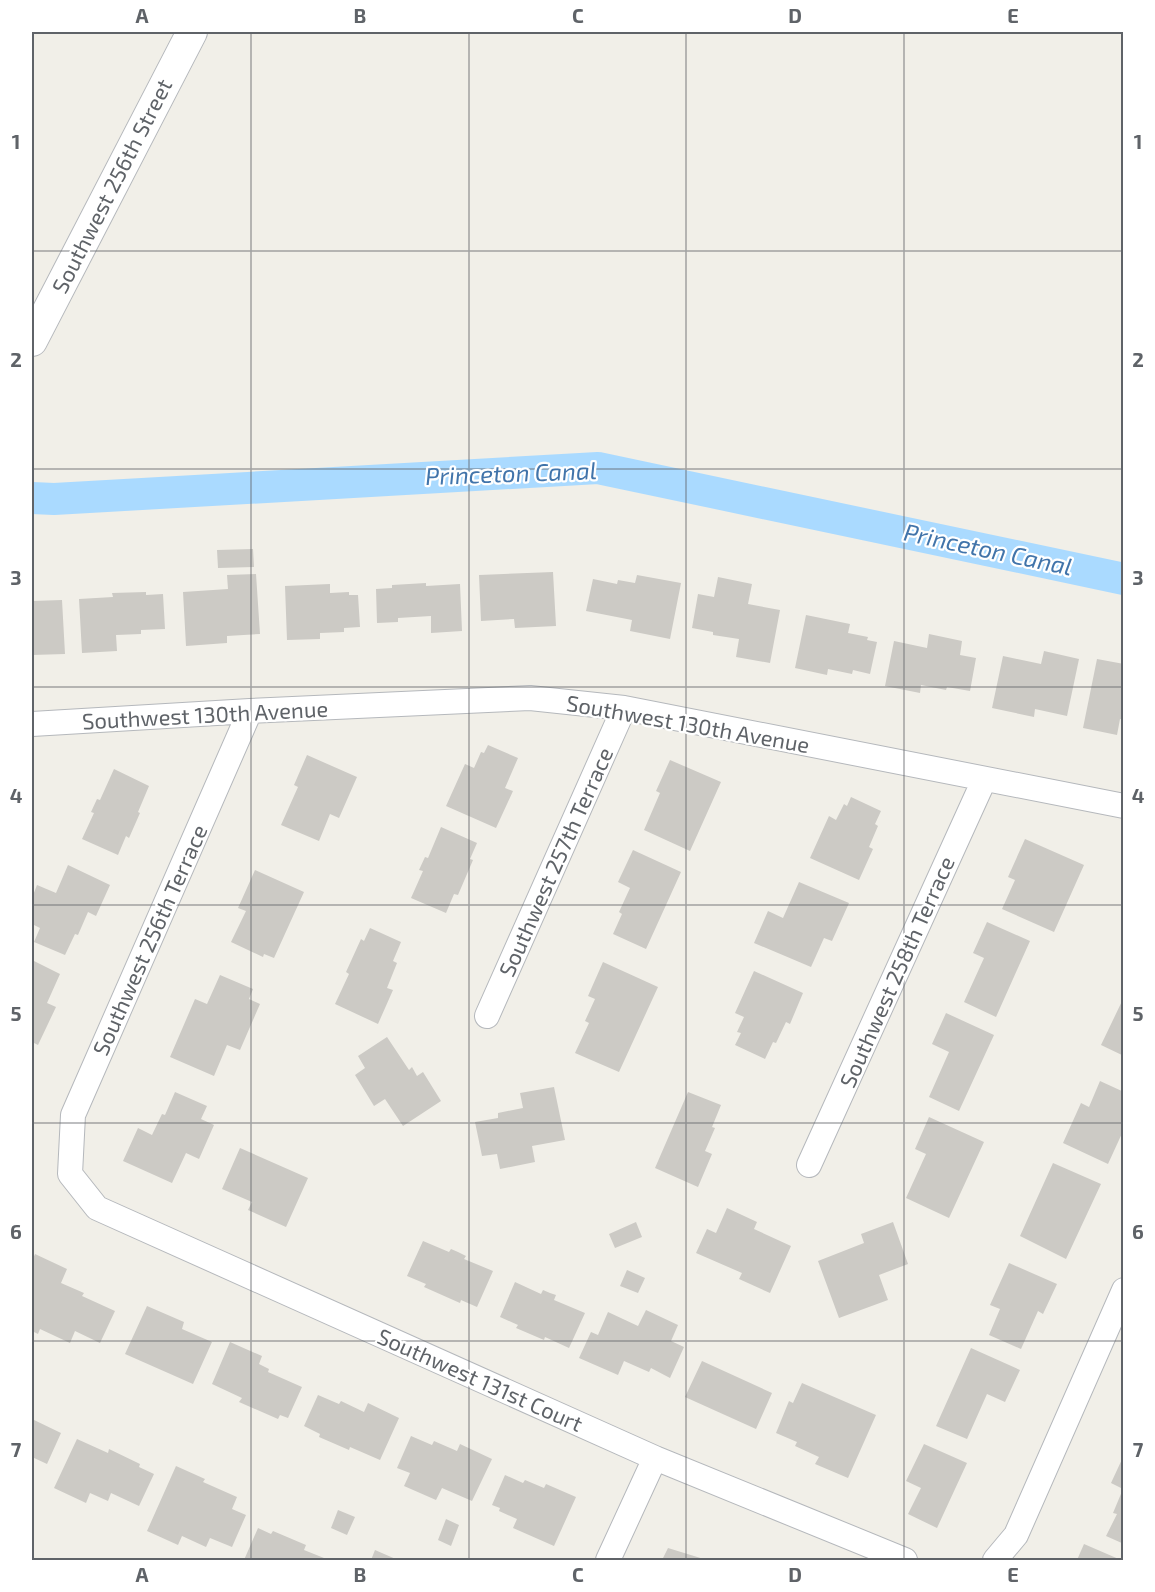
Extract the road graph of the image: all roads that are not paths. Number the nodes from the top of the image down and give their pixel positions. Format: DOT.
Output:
graph roads {
  1 [pos="192,32"];
  2 [pos="32,341"];
  3 [pos="624,708"];
  4 [pos="250,711"];
  5 [pos="32,724"];
  6 [pos="984,780"];
  7 [pos="1124,806"];
  8 [pos="488,1016"];
  9 [pos="809,1165"];
  10 [pos="70,1174"];
  11 [pos="1124,1290"];
  12 [pos="655,1458"];
  13 [pos="608,1560"];
  14 [pos="905,1560"];
  15 [pos="995,1560"];
  1 -- 2 [label="street, Southwest 256th Street"];
  3 -- 4 [label="street, Southwest 130th Avenue"];
  3 -- 6 [label="street, Southwest 130th Avenue"];
  3 -- 8 [label="street, Southwest 257th Terrace"];
  4 -- 5 [label="street, Southwest 130th Avenue"];
  4 -- 10 [label="street, Southwest 256th Terrace"];
  6 -- 7 [label="street, Southwest 130th Avenue"];
  6 -- 9 [label="street, Southwest 258th Terrace"];
  10 -- 12 [label="street, Southwest 131st Court"];
  11 -- 15 [label="street"];
  12 -- 13 [label="street"];
  12 -- 14 [label="street, Southwest 131st Court"];
}
